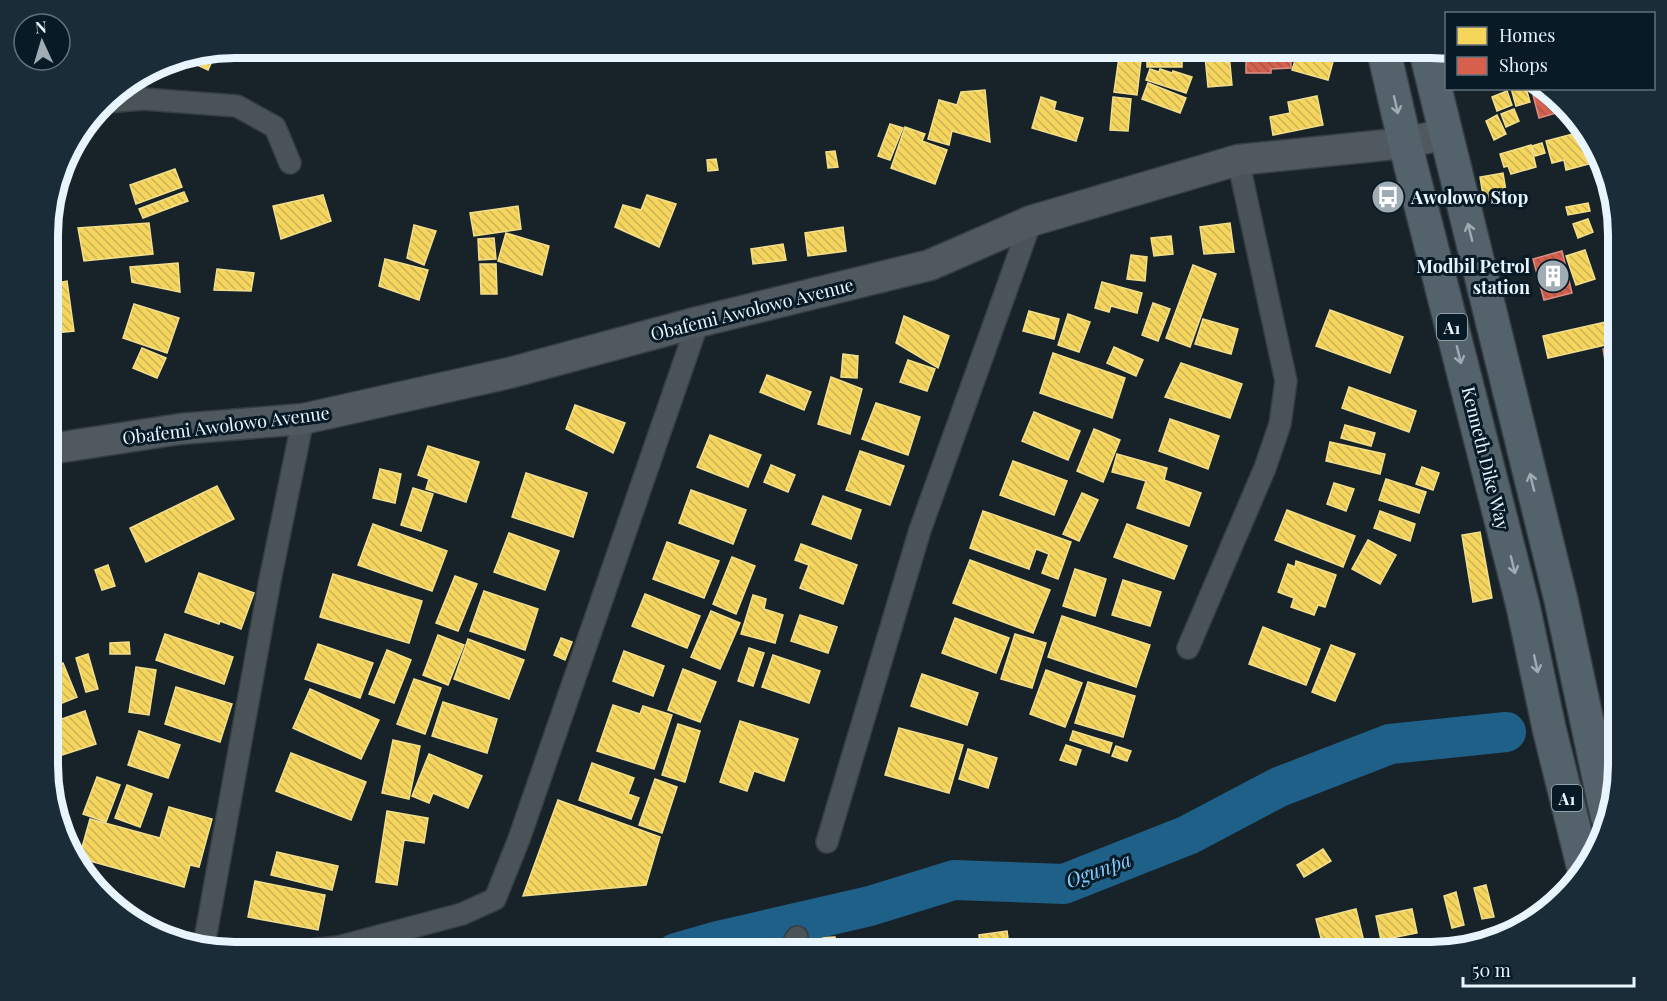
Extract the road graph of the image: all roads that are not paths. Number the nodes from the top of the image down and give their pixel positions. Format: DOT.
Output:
graph roads {
  1 [pos="1385,58"];
  2 [pos="1427,58"];
  3 [pos="121,101"];
  4 [pos="1445,134"];
  5 [pos="1405,143"];
  6 [pos="1238,160"];
  7 [pos="290,163"];
  8 [pos="1031,221"];
  9 [pos="698,322"];
  10 [pos="303,419"];
  11 [pos="59,448"];
  12 [pos="1188,648"];
  13 [pos="1604,802"];
  14 [pos="827,842"];
  15 [pos="1582,859"];
  16 [pos="205,939"];
  17 [pos="357,942"];
  1 -- 5 [label="highway, Kenneth Dike Way / A1, one-way"];
  2 -- 4 [label="highway, A1"];
  3 -- 7 [label="street"];
  4 -- 5 [label="main road, Obafemi Awolowo Avenue"];
  13 -- 4 [label="highway, A1, one-way"];
  5 -- 6 [label="main road, Obafemi Awolowo Avenue"];
  5 -- 15 [label="highway, Kenneth Dike Way / A1, one-way"];
  6 -- 8 [label="main road, Obafemi Awolowo Avenue"];
  6 -- 12 [label="street"];
  8 -- 9 [label="main road, Obafemi Awolowo Avenue"];
  8 -- 14 [label="street"];
  9 -- 10 [label="main road, Obafemi Awolowo Avenue"];
  9 -- 17 [label="street"];
  10 -- 11 [label="main road, Obafemi Awolowo Avenue"];
  10 -- 16 [label="street"];
}
